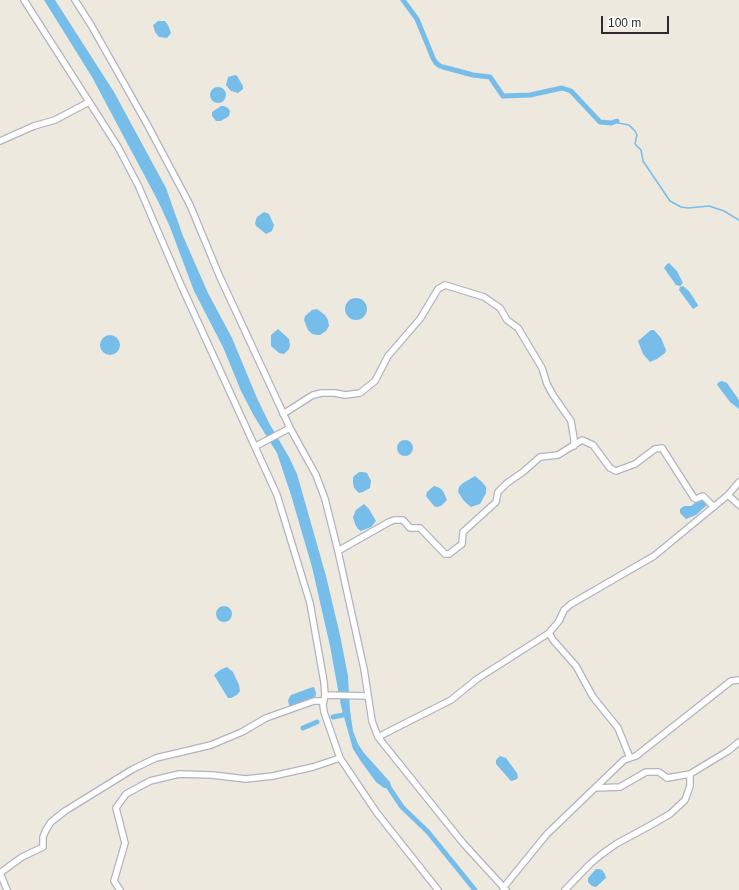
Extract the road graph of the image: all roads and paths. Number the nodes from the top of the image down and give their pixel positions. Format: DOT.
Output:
graph roads {
  1 [pos="24,0"];
  2 [pos="75,0"];
  3 [pos="89,102"];
  4 [pos="0,141"];
  5 [pos="283,414"];
  6 [pos="290,428"];
  7 [pos="256,446"];
  8 [pos="574,446"];
  9 [pos="739,482"];
  10 [pos="728,495"];
  11 [pos="739,505"];
  12 [pos="714,507"];
  13 [pos="338,552"];
  14 [pos="550,634"];
  15 [pos="739,680"];
  16 [pos="368,696"];
  17 [pos="324,698"];
  18 [pos="378,737"];
  19 [pos="739,742"];
  20 [pos="340,758"];
  21 [pos="630,758"];
  22 [pos="690,774"];
  23 [pos="595,788"];
  24 [pos="0,873"];
  25 [pos="504,889"];
  26 [pos="6,890"];
  27 [pos="120,890"];
  28 [pos="438,890"];
  29 [pos="565,890"];
  1 -- 3 [label="street"];
  2 -- 5 [label="street"];
  3 -- 4 [label="street"];
  3 -- 7 [label="street"];
  5 -- 6 [label="street"];
  5 -- 8 [label="street"];
  6 -- 7 [label="street"];
  6 -- 13 [label="street"];
  7 -- 17 [label="street"];
  8 -- 12 [label="street"];
  8 -- 13 [label="street"];
  9 -- 10 [label="street"];
  10 -- 11 [label="street"];
  10 -- 12 [label="street"];
  12 -- 14 [label="street"];
  13 -- 16 [label="street"];
  14 -- 18 [label="street"];
  14 -- 21 [label="street"];
  15 -- 21 [label="street"];
  16 -- 17 [label="street"];
  16 -- 18 [label="street"];
  17 -- 20 [label="street"];
  17 -- 24 [label="street"];
  18 -- 25 [label="street"];
  19 -- 22 [label="street"];
  20 -- 27 [label="street"];
  20 -- 28 [label="street"];
  21 -- 23 [label="street"];
  22 -- 23 [label="street"];
  22 -- 29 [label="street"];
  23 -- 25 [label="street"];
  24 -- 26 [label="street"];
}
